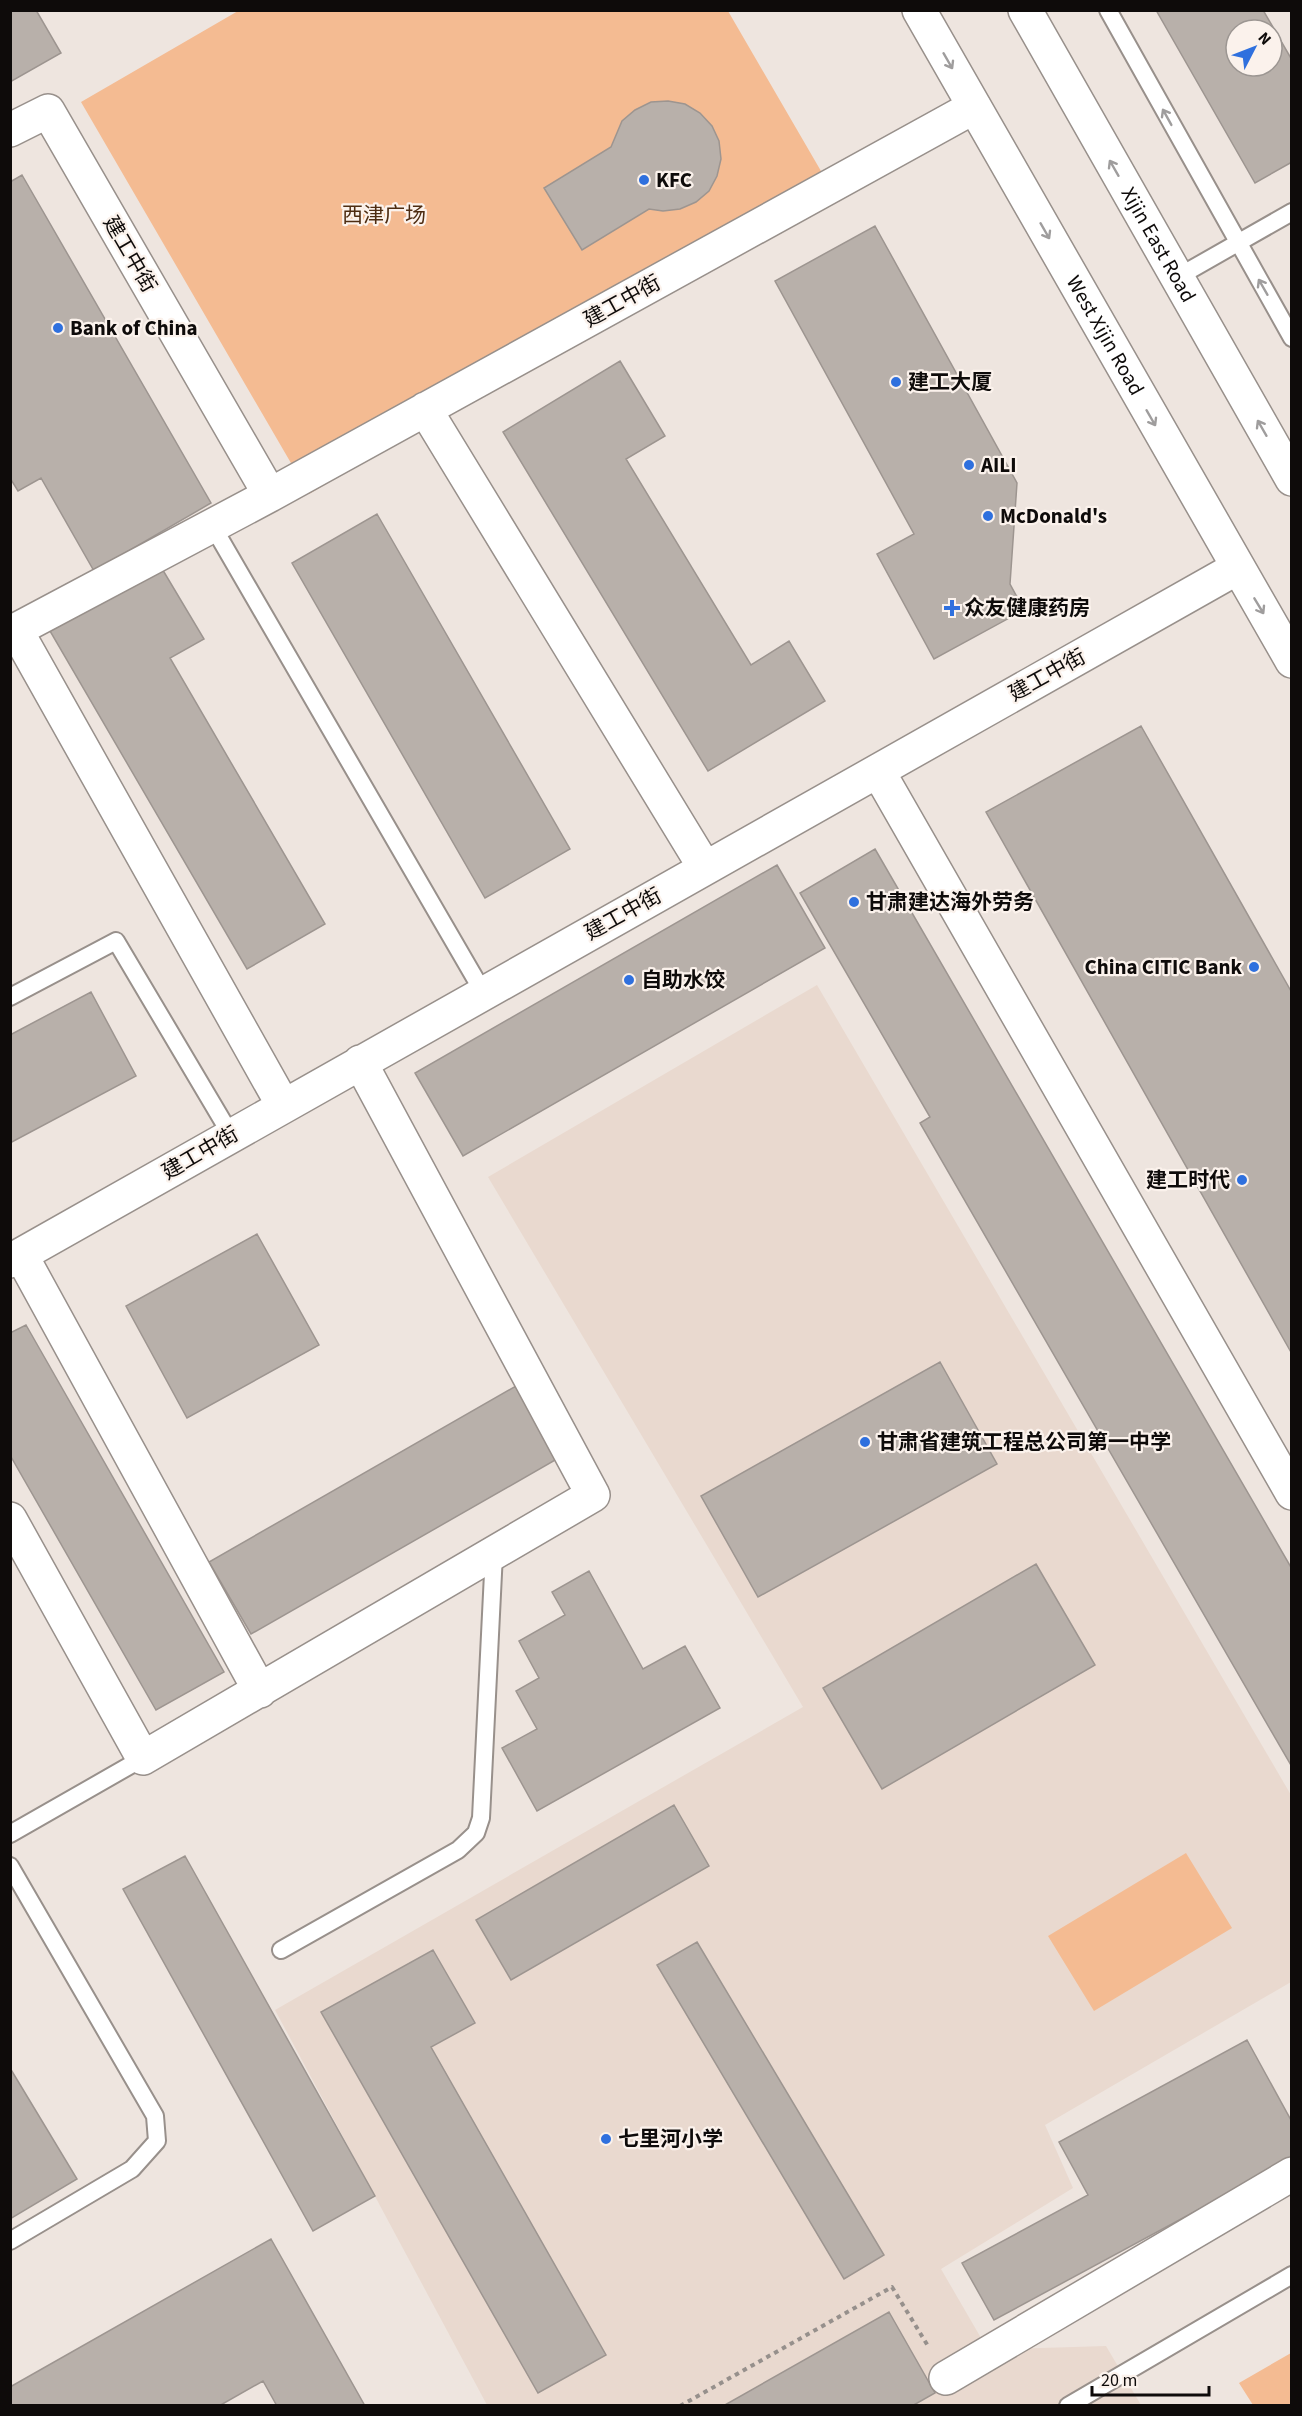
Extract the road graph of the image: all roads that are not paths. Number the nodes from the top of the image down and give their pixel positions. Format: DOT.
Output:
graph roads {
  1 [pos="919,10"];
  2 [pos="1025,10"];
  3 [pos="1108,10"];
  4 [pos="974,107"];
  5 [pos="10,130"];
  6 [pos="1292,212"];
  7 [pos="1238,243"];
  8 [pos="1176,278"];
  9 [pos="1292,338"];
  10 [pos="425,409"];
  11 [pos="1292,479"];
  12 [pos="270,495"];
  13 [pos="212,525"];
  14 [pos="1236,568"];
  15 [pos="1292,661"];
  16 [pos="878,771"];
  17 [pos="705,868"];
  18 [pos="483,992"];
  19 [pos="10,997"];
  20 [pos="360,1062"];
  21 [pos="283,1105"];
  22 [pos="231,1135"];
  23 [pos="16,1258"];
  24 [pos="1292,1493"];
  25 [pos="10,1519"];
  26 [pos="494,1553"];
  27 [pos="260,1691"];
  28 [pos="143,1758"];
  29 [pos="10,1834"];
  30 [pos="10,1866"];
  31 [pos="281,1950"];
  32 [pos="1292,2174"];
  33 [pos="10,2241"];
  34 [pos="1292,2275"];
  35 [pos="946,2378"];
  36 [pos="1068,2406"];
  1 -- 4 [label="street, West Xijin Road, one-way"];
  8 -- 2 [label="street, Xijin East Road, one-way"];
  7 -- 3 [label="lane, one-way"];
  4 -- 10 [label="street, 建工中街"];
  4 -- 14 [label="street, West Xijin Road, one-way"];
  5 -- 12 [label="street, 建工中街"];
  6 -- 7 [label="lane"];
  7 -- 8 [label="lane"];
  9 -- 7 [label="lane, one-way"];
  11 -- 8 [label="street, Xijin East Road, one-way"];
  10 -- 12 [label="street, 建工中街"];
  10 -- 17 [label="street"];
  12 -- 13 [label="street, 建工中街"];
  13 -- 18 [label="lane"];
  13 -- 21 [label="street, 建工中街"];
  14 -- 15 [label="street, West Xijin Road, one-way"];
  14 -- 16 [label="street, 建工中街"];
  16 -- 17 [label="street, 建工中街"];
  16 -- 24 [label="street"];
  17 -- 18 [label="street, 建工中街"];
  18 -- 20 [label="street, 建工中街"];
  19 -- 22 [label="lane"];
  20 -- 21 [label="street, 建工中街"];
  20 -- 26 [label="street"];
  21 -- 22 [label="street, 建工中街"];
  22 -- 23 [label="street, 建工中街"];
  23 -- 27 [label="street"];
  25 -- 28 [label="street"];
  26 -- 27 [label="street"];
  26 -- 31 [label="lane"];
  27 -- 28 [label="street"];
  28 -- 29 [label="lane"];
  30 -- 33 [label="lane"];
  32 -- 35 [label="street"];
  34 -- 36 [label="lane"];
}
